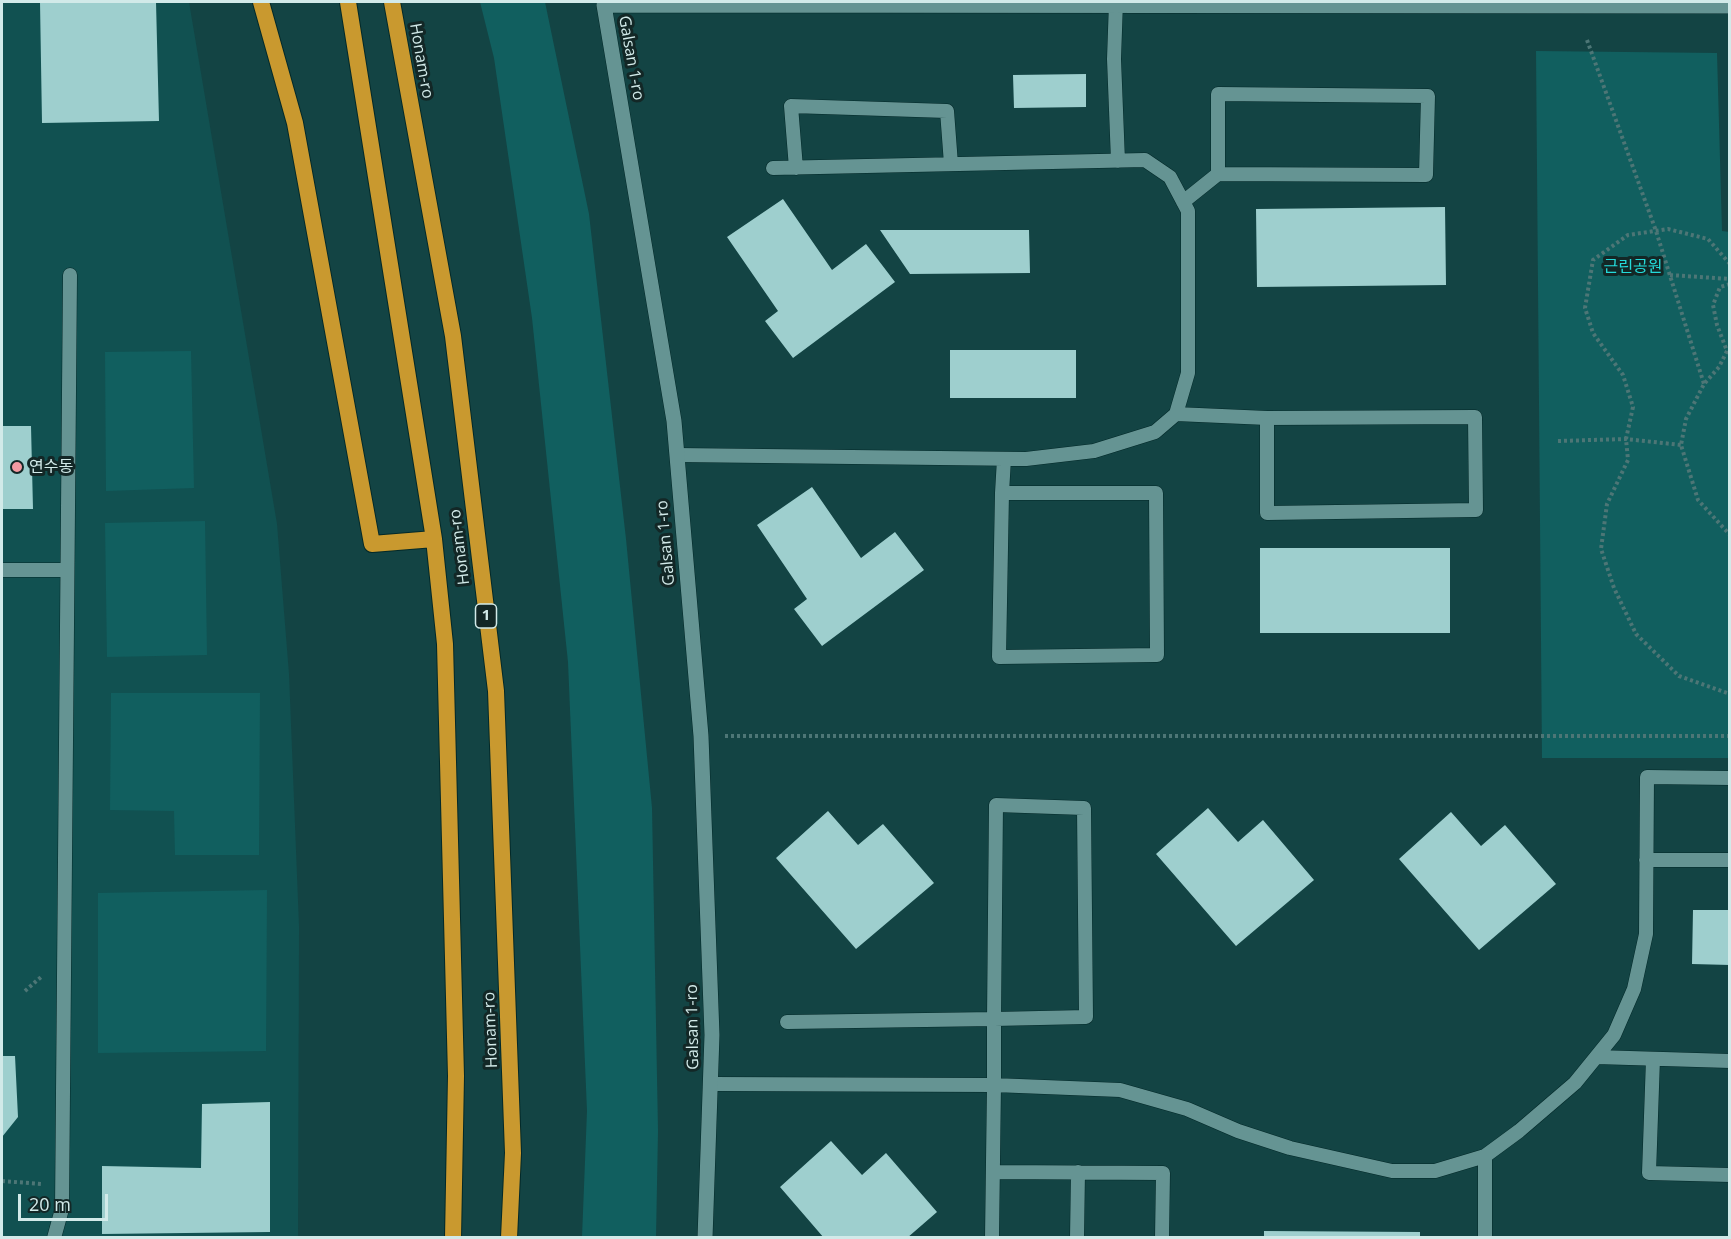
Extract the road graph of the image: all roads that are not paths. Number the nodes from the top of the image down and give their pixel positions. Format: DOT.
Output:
graph roads {
  1 [pos="261,2"];
  2 [pos="348,2"];
  3 [pos="392,2"];
  4 [pos="603,3"];
  5 [pos="1116,4"];
  6 [pos="1730,6"];
  7 [pos="1118,161"];
  8 [pos="951,164"];
  9 [pos="773,168"];
  10 [pos="795,168"];
  11 [pos="1218,174"];
  12 [pos="1183,202"];
  13 [pos="70,275"];
  14 [pos="1176,414"];
  15 [pos="1267,418"];
  16 [pos="677,455"];
  17 [pos="1004,459"];
  18 [pos="1002,493"];
  19 [pos="434,539"];
  20 [pos="2,570"];
  21 [pos="66,570"];
  22 [pos="1730,778"];
  23 [pos="1646,860"];
  24 [pos="1730,860"];
  25 [pos="994,1019"];
  26 [pos="787,1022"];
  27 [pos="1596,1057"];
  28 [pos="1653,1059"];
  29 [pos="1730,1061"];
  30 [pos="712,1084"];
  31 [pos="994,1085"];
  32 [pos="1485,1156"];
  33 [pos="993,1172"];
  34 [pos="1078,1172"];
  35 [pos="1730,1175"];
  36 [pos="54,1238"];
  37 [pos="453,1238"];
  38 [pos="509,1238"];
  39 [pos="705,1238"];
  40 [pos="992,1238"];
  41 [pos="1077,1238"];
  42 [pos="1162,1238"];
  43 [pos="1485,1238"];
  1 -- 19 [label="highway"];
  2 -- 19 [label="highway, Honam-ro"];
  3 -- 38 [label="highway, Honam-ro / 1"];
  4 -- 5 [label="street, Galsan 1-ro"];
  4 -- 16 [label="street, Galsan 1-ro"];
  5 -- 6 [label="street, Galsan 1-ro"];
  5 -- 7 [label="lane"];
  7 -- 8 [label="lane"];
  7 -- 12 [label="lane"];
  8 -- 10 [label="lane"];
  8 -- 10 [label="lane"];
  9 -- 10 [label="lane"];
  11 -- 11 [label="lane"];
  11 -- 12 [label="lane"];
  12 -- 14 [label="lane"];
  13 -- 21 [label="lane"];
  14 -- 15 [label="lane"];
  14 -- 17 [label="lane"];
  15 -- 15 [label="lane"];
  16 -- 17 [label="lane"];
  16 -- 30 [label="street, Galsan 1-ro"];
  17 -- 18 [label="lane"];
  18 -- 18 [label="lane"];
  19 -- 37 [label="highway, Honam-ro"];
  20 -- 21 [label="lane"];
  21 -- 36 [label="lane"];
  22 -- 23 [label="lane"];
  23 -- 24 [label="lane"];
  23 -- 27 [label="lane"];
  25 -- 25 [label="lane"];
  25 -- 26 [label="lane"];
  25 -- 31 [label="lane"];
  27 -- 28 [label="lane"];
  27 -- 32 [label="lane"];
  28 -- 29 [label="lane"];
  28 -- 35 [label="lane"];
  30 -- 31 [label="lane"];
  30 -- 39 [label="street, Galsan 1-ro"];
  31 -- 32 [label="lane"];
  31 -- 33 [label="lane"];
  32 -- 43 [label="lane"];
  33 -- 34 [label="lane"];
  33 -- 40 [label="lane"];
  34 -- 41 [label="lane"];
  34 -- 42 [label="lane"];
}
